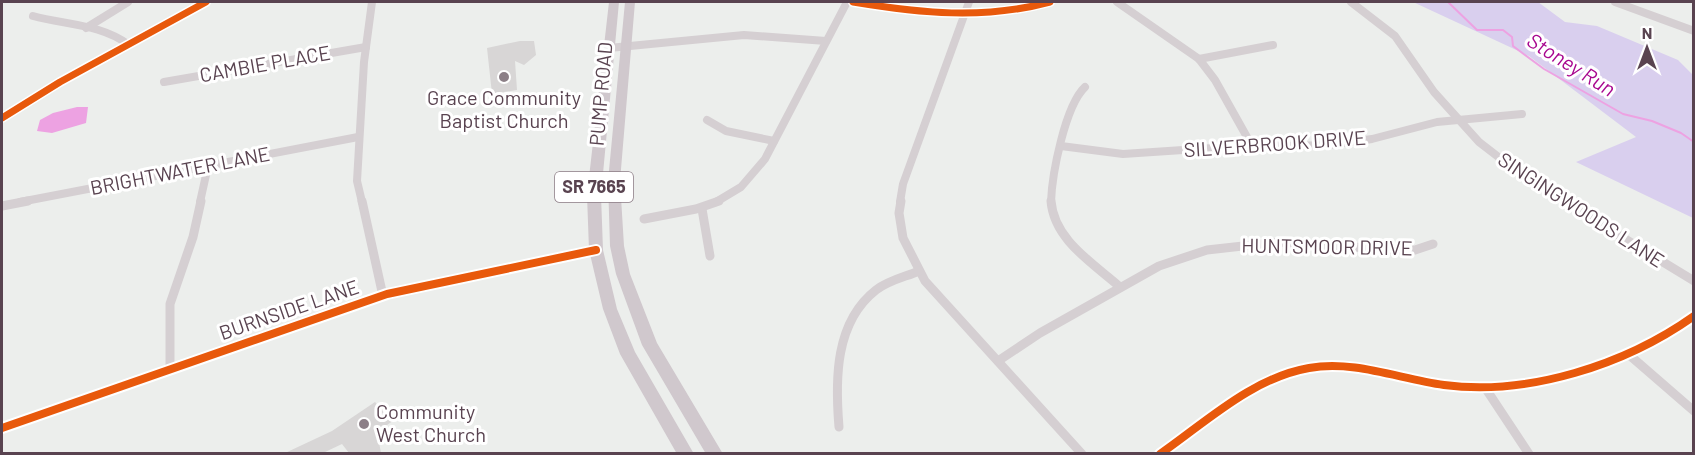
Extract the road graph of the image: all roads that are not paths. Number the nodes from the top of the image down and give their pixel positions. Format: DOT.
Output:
graph roads {
  1 [pos="128,2"];
  2 [pos="206,2"];
  3 [pos="372,2"];
  4 [pos="614,2"];
  5 [pos="630,2"];
  6 [pos="847,2"];
  7 [pos="853,2"];
  8 [pos="969,2"];
  9 [pos="1050,2"];
  10 [pos="1117,2"];
  11 [pos="1351,2"];
  12 [pos="1615,2"];
  13 [pos="33,16"];
  14 [pos="964,16"];
  15 [pos="86,28"];
  16 [pos="1694,31"];
  17 [pos="826,41"];
  18 [pos="129,45"];
  19 [pos="1273,45"];
  20 [pos="626,46"];
  21 [pos="366,47"];
  22 [pos="609,48"];
  23 [pos="1199,59"];
  24 [pos="164,82"];
  25 [pos="1085,87"];
  26 [pos="1522,114"];
  27 [pos="2,116"];
  28 [pos="1458,119"];
  29 [pos="706,120"];
  30 [pos="358,137"];
  31 [pos="774,141"];
  32 [pos="1061,146"];
  33 [pos="1252,146"];
  34 [pos="208,166"];
  35 [pos="2,206"];
  36 [pos="702,210"];
  37 [pos="644,219"];
  38 [pos="1433,244"];
  39 [pos="596,250"];
  40 [pos="710,256"];
  41 [pos="918,271"];
  42 [pos="1694,281"];
  43 [pos="1120,287"];
  44 [pos="383,296"];
  45 [pos="1694,316"];
  46 [pos="1627,353"];
  47 [pos="998,361"];
  48 [pos="170,369"];
  49 [pos="1486,389"];
  50 [pos="1694,411"];
  51 [pos="840,427"];
  52 [pos="2,428"];
  53 [pos="686,453"];
  54 [pos="715,453"];
  55 [pos="1082,453"];
  56 [pos="1160,453"];
  57 [pos="1529,453"];
  1 -- 15 [label="street"];
  2 -- 18 [label="street"];
  3 -- 21 [label="street"];
  4 -- 22 [label="main road, PUMP ROAD / SR 7665"];
  5 -- 20 [label="main road, PUMP ROAD / SR 7665"];
  6 -- 17 [label="street"];
  7 -- 14 [label="street"];
  8 -- 14 [label="street"];
  9 -- 14 [label="street"];
  10 -- 23 [label="street"];
  11 -- 28 [label="street, SINGINGWOODS LANE"];
  12 -- 16 [label="street"];
  13 -- 15 [label="street"];
  14 -- 41 [label="street"];
  15 -- 18 [label="street"];
  17 -- 20 [label="street"];
  17 -- 31 [label="street"];
  18 -- 27 [label="street"];
  19 -- 23 [label="street"];
  20 -- 22 [label="street"];
  20 -- 54 [label="main road, PUMP ROAD / SR 7665"];
  21 -- 24 [label="street, CAMBIE PLACE"];
  21 -- 30 [label="street"];
  22 -- 39 [label="main road, PUMP ROAD / SR 7665"];
  23 -- 33 [label="street"];
  25 -- 32 [label="street"];
  26 -- 28 [label="street, SILVERBROOK DRIVE"];
  28 -- 33 [label="street, SILVERBROOK DRIVE"];
  28 -- 42 [label="street, SINGINGWOODS LANE"];
  29 -- 31 [label="street"];
  30 -- 34 [label="street, BRIGHTWATER LANE"];
  30 -- 44 [label="street"];
  31 -- 36 [label="street"];
  32 -- 33 [label="street, SILVERBROOK DRIVE"];
  32 -- 43 [label="street"];
  34 -- 35 [label="street, BRIGHTWATER LANE"];
  34 -- 48 [label="street"];
  36 -- 37 [label="street"];
  36 -- 40 [label="street"];
  38 -- 43 [label="street, HUNTSMOOR DRIVE"];
  39 -- 44 [label="street, BURNSIDE LANE"];
  39 -- 53 [label="main road, PUMP ROAD / SR 7665"];
  41 -- 47 [label="street"];
  41 -- 51 [label="street"];
  43 -- 47 [label="street, HUNTSMOOR DRIVE"];
  44 -- 48 [label="street, BURNSIDE LANE"];
  45 -- 46 [label="street"];
  46 -- 49 [label="street"];
  46 -- 50 [label="street"];
  47 -- 55 [label="street"];
  48 -- 52 [label="street, BURNSIDE LANE"];
  49 -- 56 [label="street"];
  49 -- 57 [label="street"];
}
